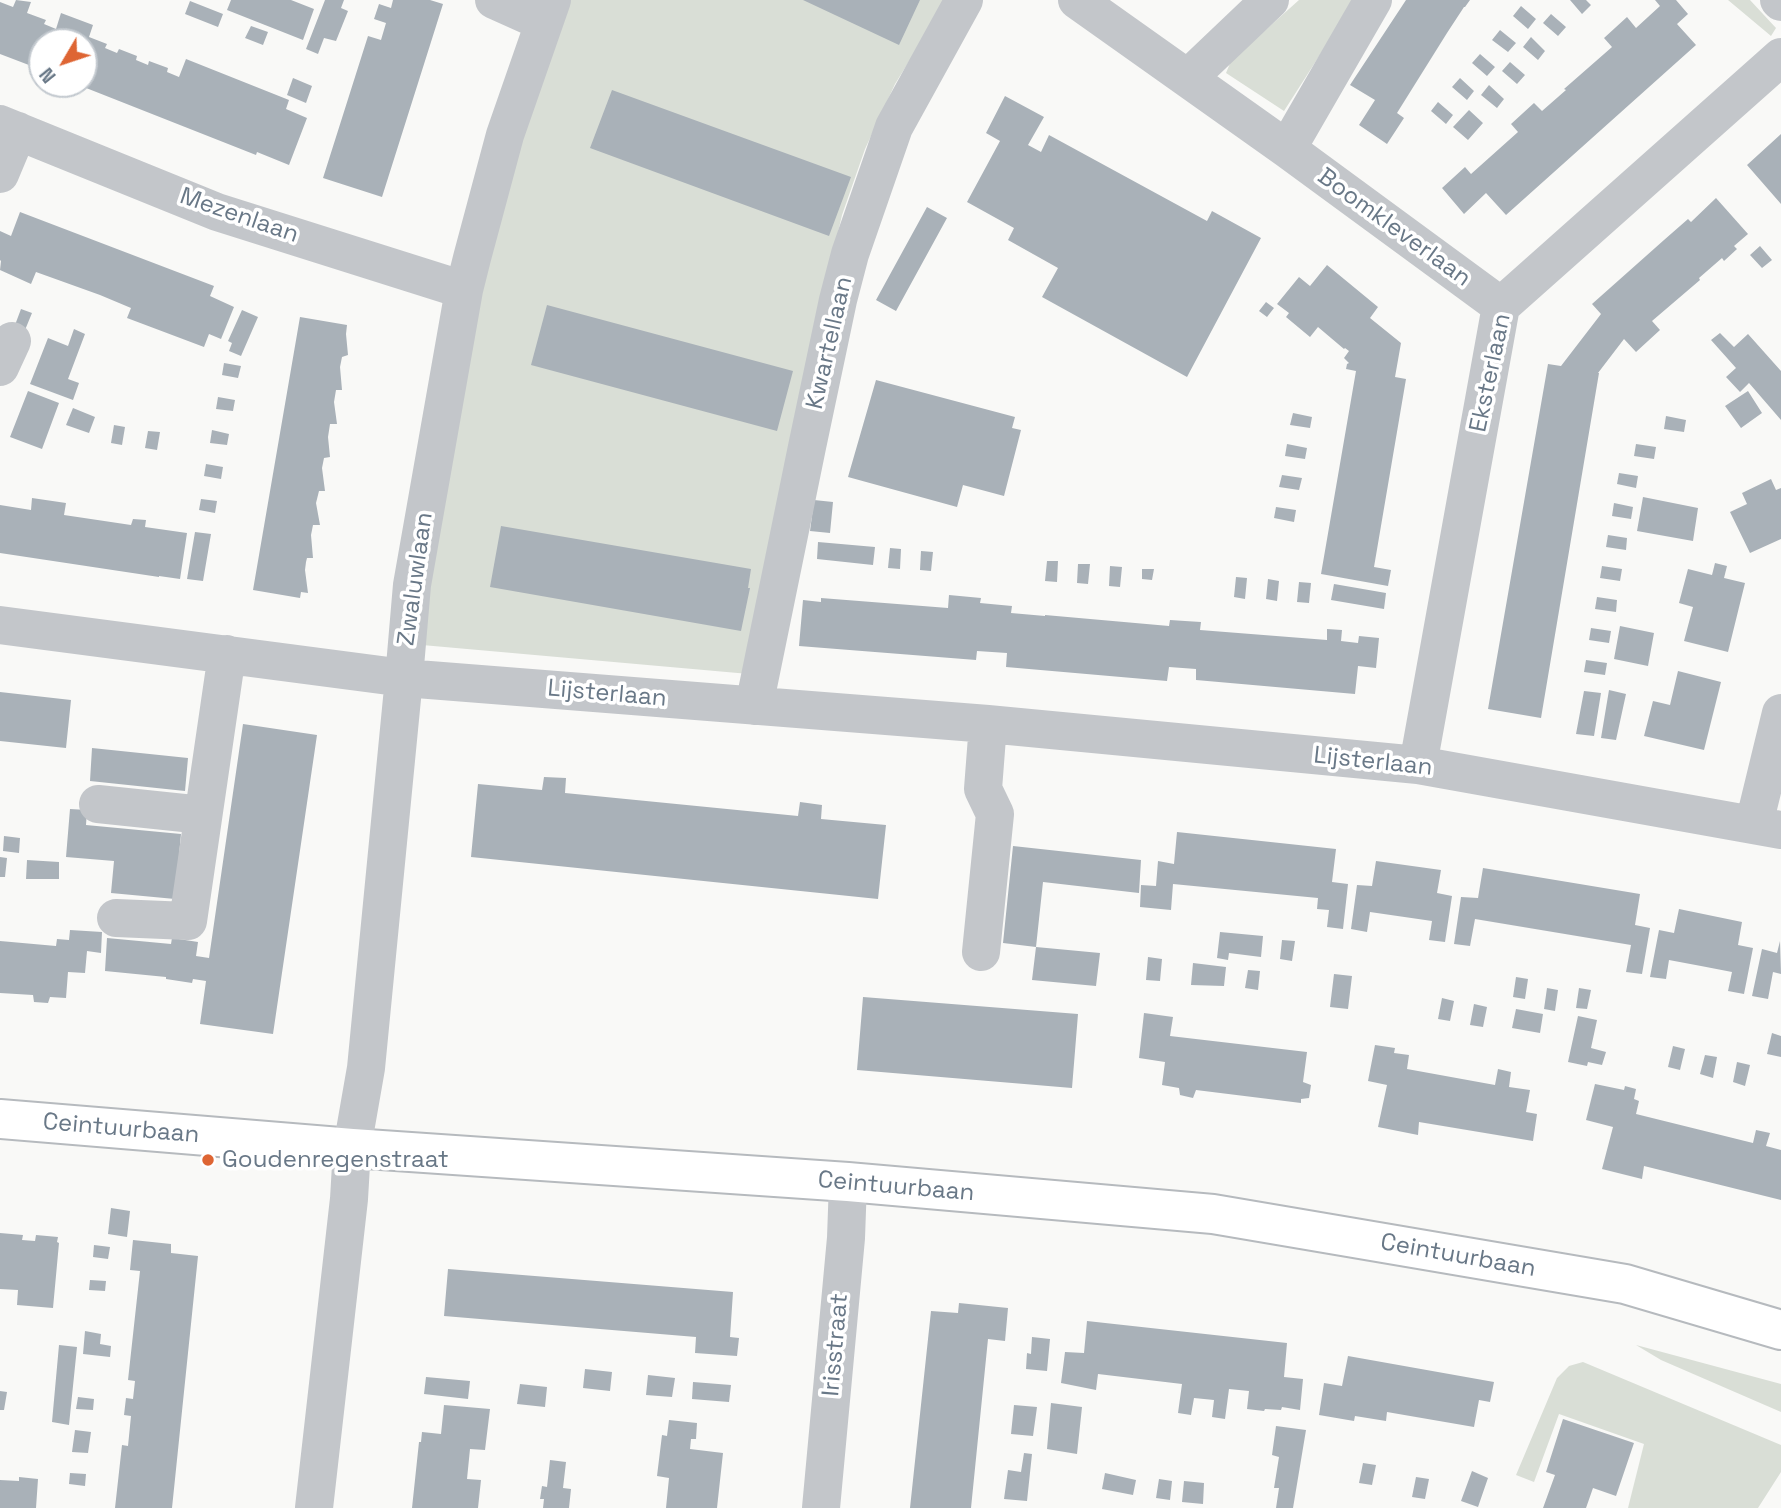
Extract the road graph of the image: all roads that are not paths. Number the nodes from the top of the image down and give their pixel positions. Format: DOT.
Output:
graph roads {
  1 [pos="495,0"];
  2 [pos="964,0"];
  3 [pos="1077,0"];
  4 [pos="1270,0"];
  5 [pos="1373,0"];
  6 [pos="548,11"];
  7 [pos="1781,57"];
  8 [pos="1188,78"];
  9 [pos="9,127"];
  10 [pos="1287,149"];
  11 [pos="0,174"];
  12 [pos="464,290"];
  13 [pos="1501,306"];
  14 [pos="0,625"];
  15 [pos="227,654"];
  16 [pos="404,678"];
  17 [pos="754,706"];
  18 [pos="1781,713"];
  19 [pos="988,724"];
  20 [pos="1418,765"];
  21 [pos="98,804"];
  22 [pos="204,815"];
  23 [pos="1768,827"];
  24 [pos="116,918"];
  25 [pos="981,952"];
  26 [pos="0,1119"];
  27 [pos="352,1148"];
  28 [pos="848,1182"];
  29 [pos="1781,1331"];
  30 [pos="314,1508"];
  31 [pos="821,1508"];
  1 -- 6 [label="street, Zwaluwlaan"];
  2 -- 17 [label="street, Kwartellaan"];
  3 -- 8 [label="street, Boomkleverlaan"];
  4 -- 8 [label="street"];
  5 -- 10 [label="street"];
  6 -- 12 [label="street, Zwaluwlaan"];
  7 -- 13 [label="street, Eksterlaan"];
  8 -- 10 [label="street, Boomkleverlaan"];
  9 -- 11 [label="street, Mezenlaan"];
  9 -- 12 [label="street, Mezenlaan"];
  10 -- 13 [label="street, Boomkleverlaan"];
  12 -- 16 [label="street, Zwaluwlaan"];
  13 -- 20 [label="street, Eksterlaan"];
  14 -- 15 [label="street, Lijsterlaan"];
  15 -- 16 [label="street, Lijsterlaan"];
  15 -- 22 [label="street"];
  16 -- 17 [label="street, Lijsterlaan"];
  16 -- 27 [label="street, Zwaluwlaan"];
  17 -- 19 [label="street, Lijsterlaan"];
  18 -- 23 [label="street, Lijsterlaan"];
  19 -- 20 [label="street, Lijsterlaan"];
  19 -- 25 [label="street"];
  20 -- 23 [label="street, Lijsterlaan"];
  21 -- 22 [label="street"];
  22 -- 24 [label="street"];
  26 -- 27 [label="main road, Ceintuurbaan"];
  27 -- 28 [label="main road, Ceintuurbaan"];
  27 -- 30 [label="street"];
  28 -- 29 [label="main road, Ceintuurbaan"];
  28 -- 31 [label="street, Irisstraat"];
}
